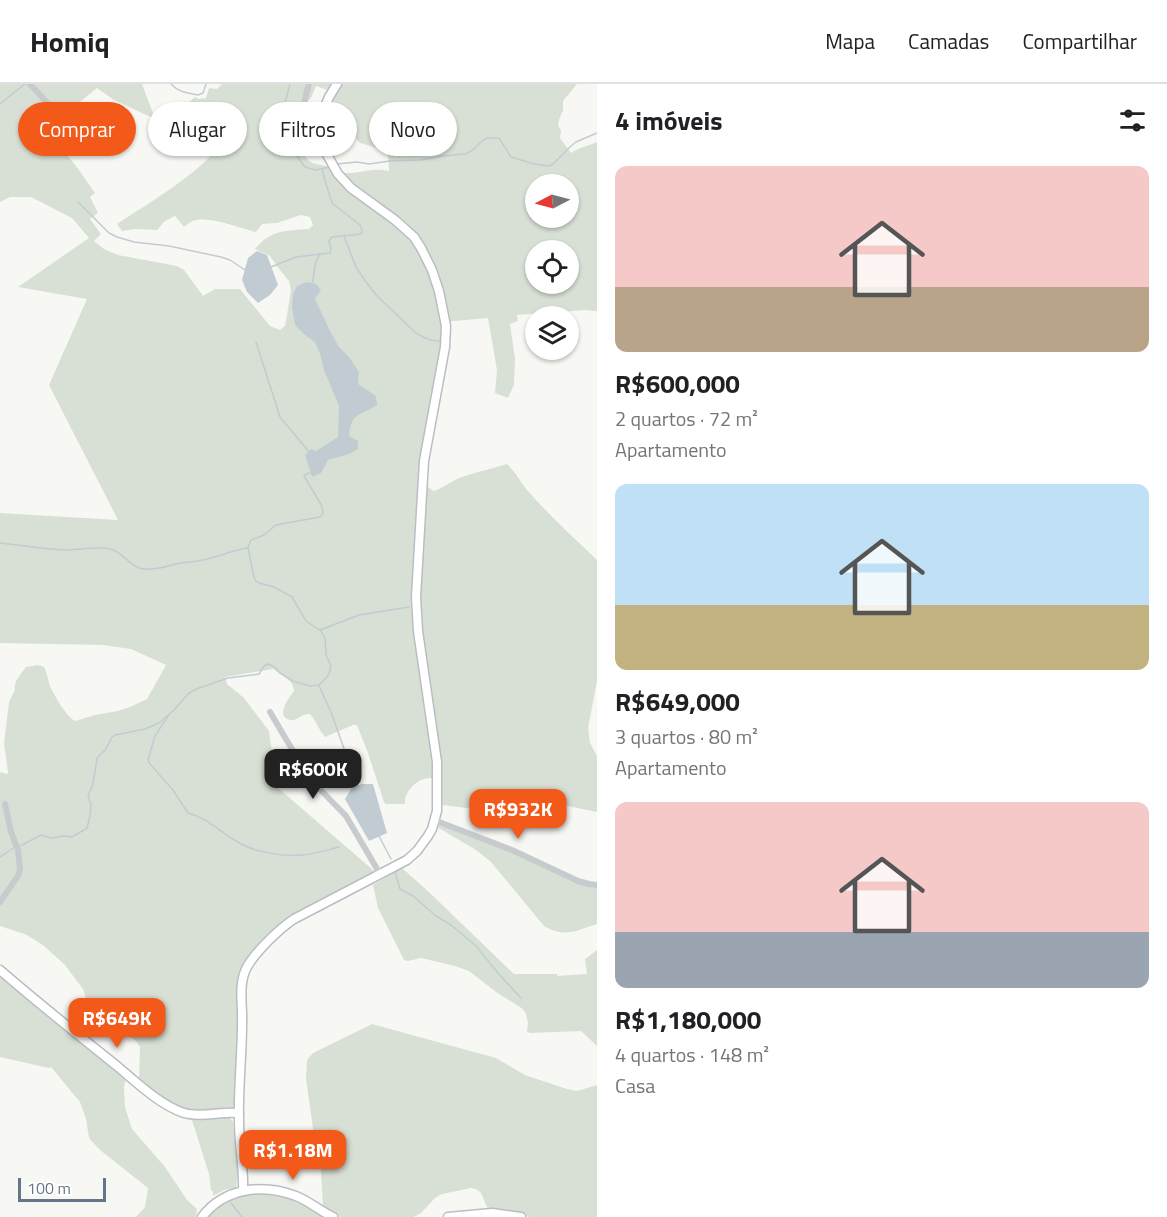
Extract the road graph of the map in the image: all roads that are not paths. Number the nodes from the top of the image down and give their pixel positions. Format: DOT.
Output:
graph roads {
  1 [pos="30,84"];
  2 [pos="309,84"];
  3 [pos="337,84"];
  4 [pos="46,102"];
  5 [pos="305,102"];
  6 [pos="327,102"];
  7 [pos="328,156"];
  8 [pos="270,712"];
  9 [pos="5,804"];
  10 [pos="434,820"];
  11 [pos="380,874"];
  12 [pos="597,885"];
  13 [pos="0,902"];
  14 [pos="0,970"];
  15 [pos="239,1113"];
  16 [pos="243,1191"];
  17 [pos="202,1217"];
  18 [pos="333,1217"];
  19 [pos="448,1217"];
  20 [pos="521,1217"];
  1 -- 4 [label="street"];
  2 -- 5 [label="street"];
  3 -- 6 [label="main road"];
  7 -- 10 [label="main road"];
  8 -- 11 [label="street"];
  9 -- 13 [label="street"];
  10 -- 11 [label="main road"];
  10 -- 12 [label="street"];
  11 -- 15 [label="main road"];
  14 -- 15 [label="main road"];
  15 -- 16 [label="main road"];
  16 -- 17 [label="main road"];
  16 -- 18 [label="main road"];
  19 -- 20 [label="main road"];
}
